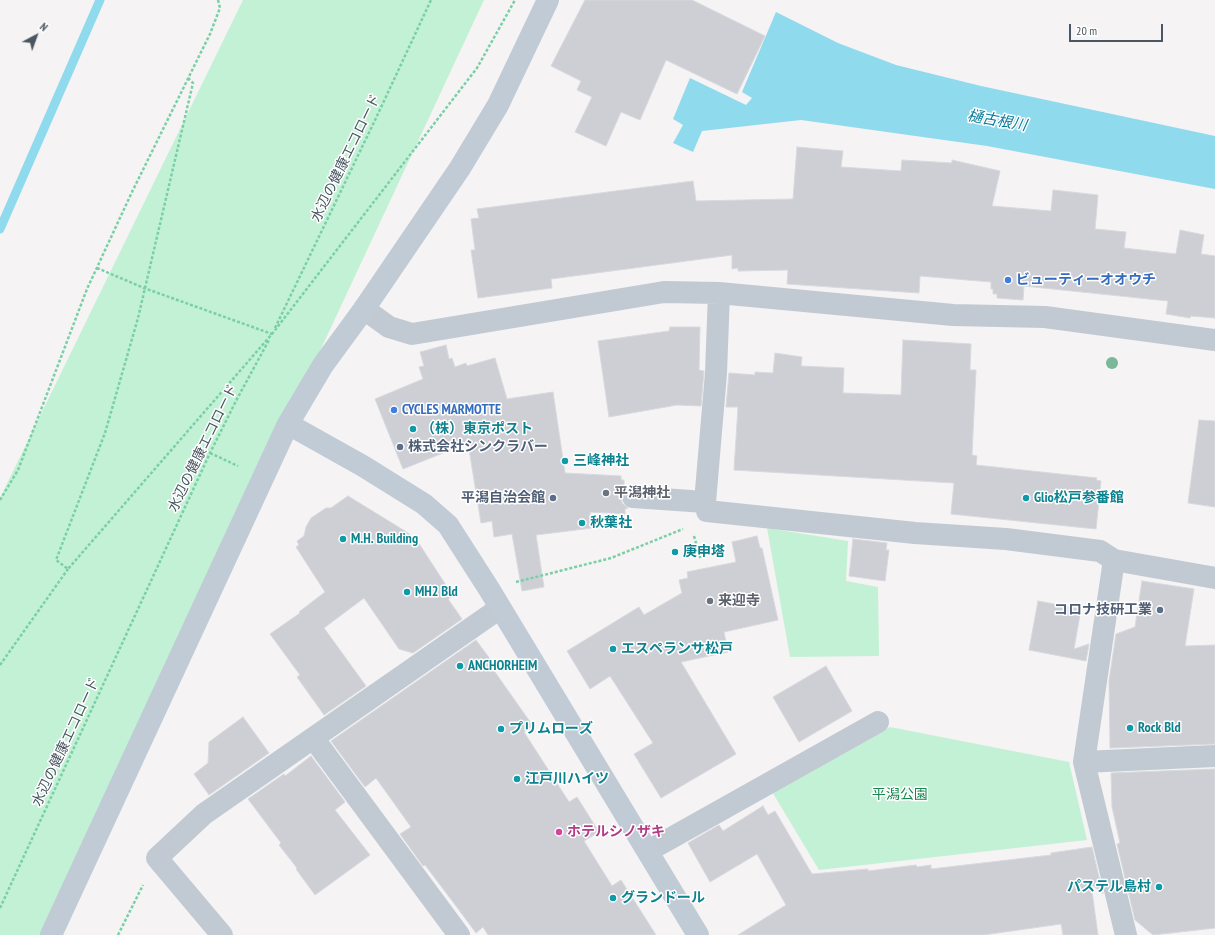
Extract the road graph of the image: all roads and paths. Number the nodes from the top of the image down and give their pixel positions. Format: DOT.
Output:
graph roads {
  1 [pos="218,0"];
  2 [pos="431,0"];
  3 [pos="514,0"];
  4 [pos="548,0"];
  5 [pos="188,78"];
  6 [pos="97,268"];
  7 [pos="144,288"];
  8 [pos="719,293"];
  9 [pos="364,309"];
  10 [pos="272,334"];
  11 [pos="1215,340"];
  12 [pos="288,424"];
  13 [pos="210,453"];
  14 [pos="244,469"];
  15 [pos="633,497"];
  16 [pos="0,500"];
  17 [pos="708,507"];
  18 [pos="692,526"];
  19 [pos="701,560"];
  20 [pos="1114,560"];
  21 [pos="68,569"];
  22 [pos="1215,578"];
  23 [pos="489,589"];
  24 [pos="500,608"];
  25 [pos="0,665"];
  26 [pos="878,722"];
  27 [pos="314,739"];
  28 [pos="1215,756"];
  29 [pos="1084,762"];
  30 [pos="648,851"];
  31 [pos="157,858"];
  32 [pos="0,908"];
  33 [pos="52,935"];
  34 [pos="118,935"];
  35 [pos="222,935"];
  36 [pos="459,935"];
  37 [pos="698,935"];
  38 [pos="1126,935"];
  1 -- 5 [label="path"];
  2 -- 10 [label="path, 水辺の健康エコロード"];
  3 -- 10 [label="path"];
  4 -- 9 [label="street"];
  5 -- 6 [label="path"];
  5 -- 7 [label="path"];
  6 -- 7 [label="path"];
  6 -- 16 [label="path"];
  7 -- 10 [label="path"];
  7 -- 21 [label="path"];
  8 -- 9 [label="street"];
  8 -- 11 [label="street"];
  8 -- 17 [label="street"];
  9 -- 12 [label="street"];
  10 -- 13 [label="path, 水辺の健康エコロード"];
  10 -- 21 [label="path"];
  12 -- 23 [label="street"];
  12 -- 33 [label="street"];
  13 -- 14 [label="path"];
  13 -- 32 [label="path, 水辺の健康エコロード"];
  15 -- 17 [label="street"];
  17 -- 18 [label="path"];
  17 -- 20 [label="street"];
  18 -- 19 [label="path"];
  18 -- 23 [label="path"];
  20 -- 22 [label="street"];
  20 -- 29 [label="street"];
  21 -- 25 [label="path"];
  23 -- 24 [label="street"];
  24 -- 27 [label="street"];
  24 -- 30 [label="street"];
  26 -- 30 [label="street"];
  27 -- 31 [label="street"];
  27 -- 36 [label="street"];
  28 -- 29 [label="street"];
  29 -- 38 [label="street"];
  30 -- 37 [label="street"];
  31 -- 34 [label="path"];
  31 -- 35 [label="street"];
}
